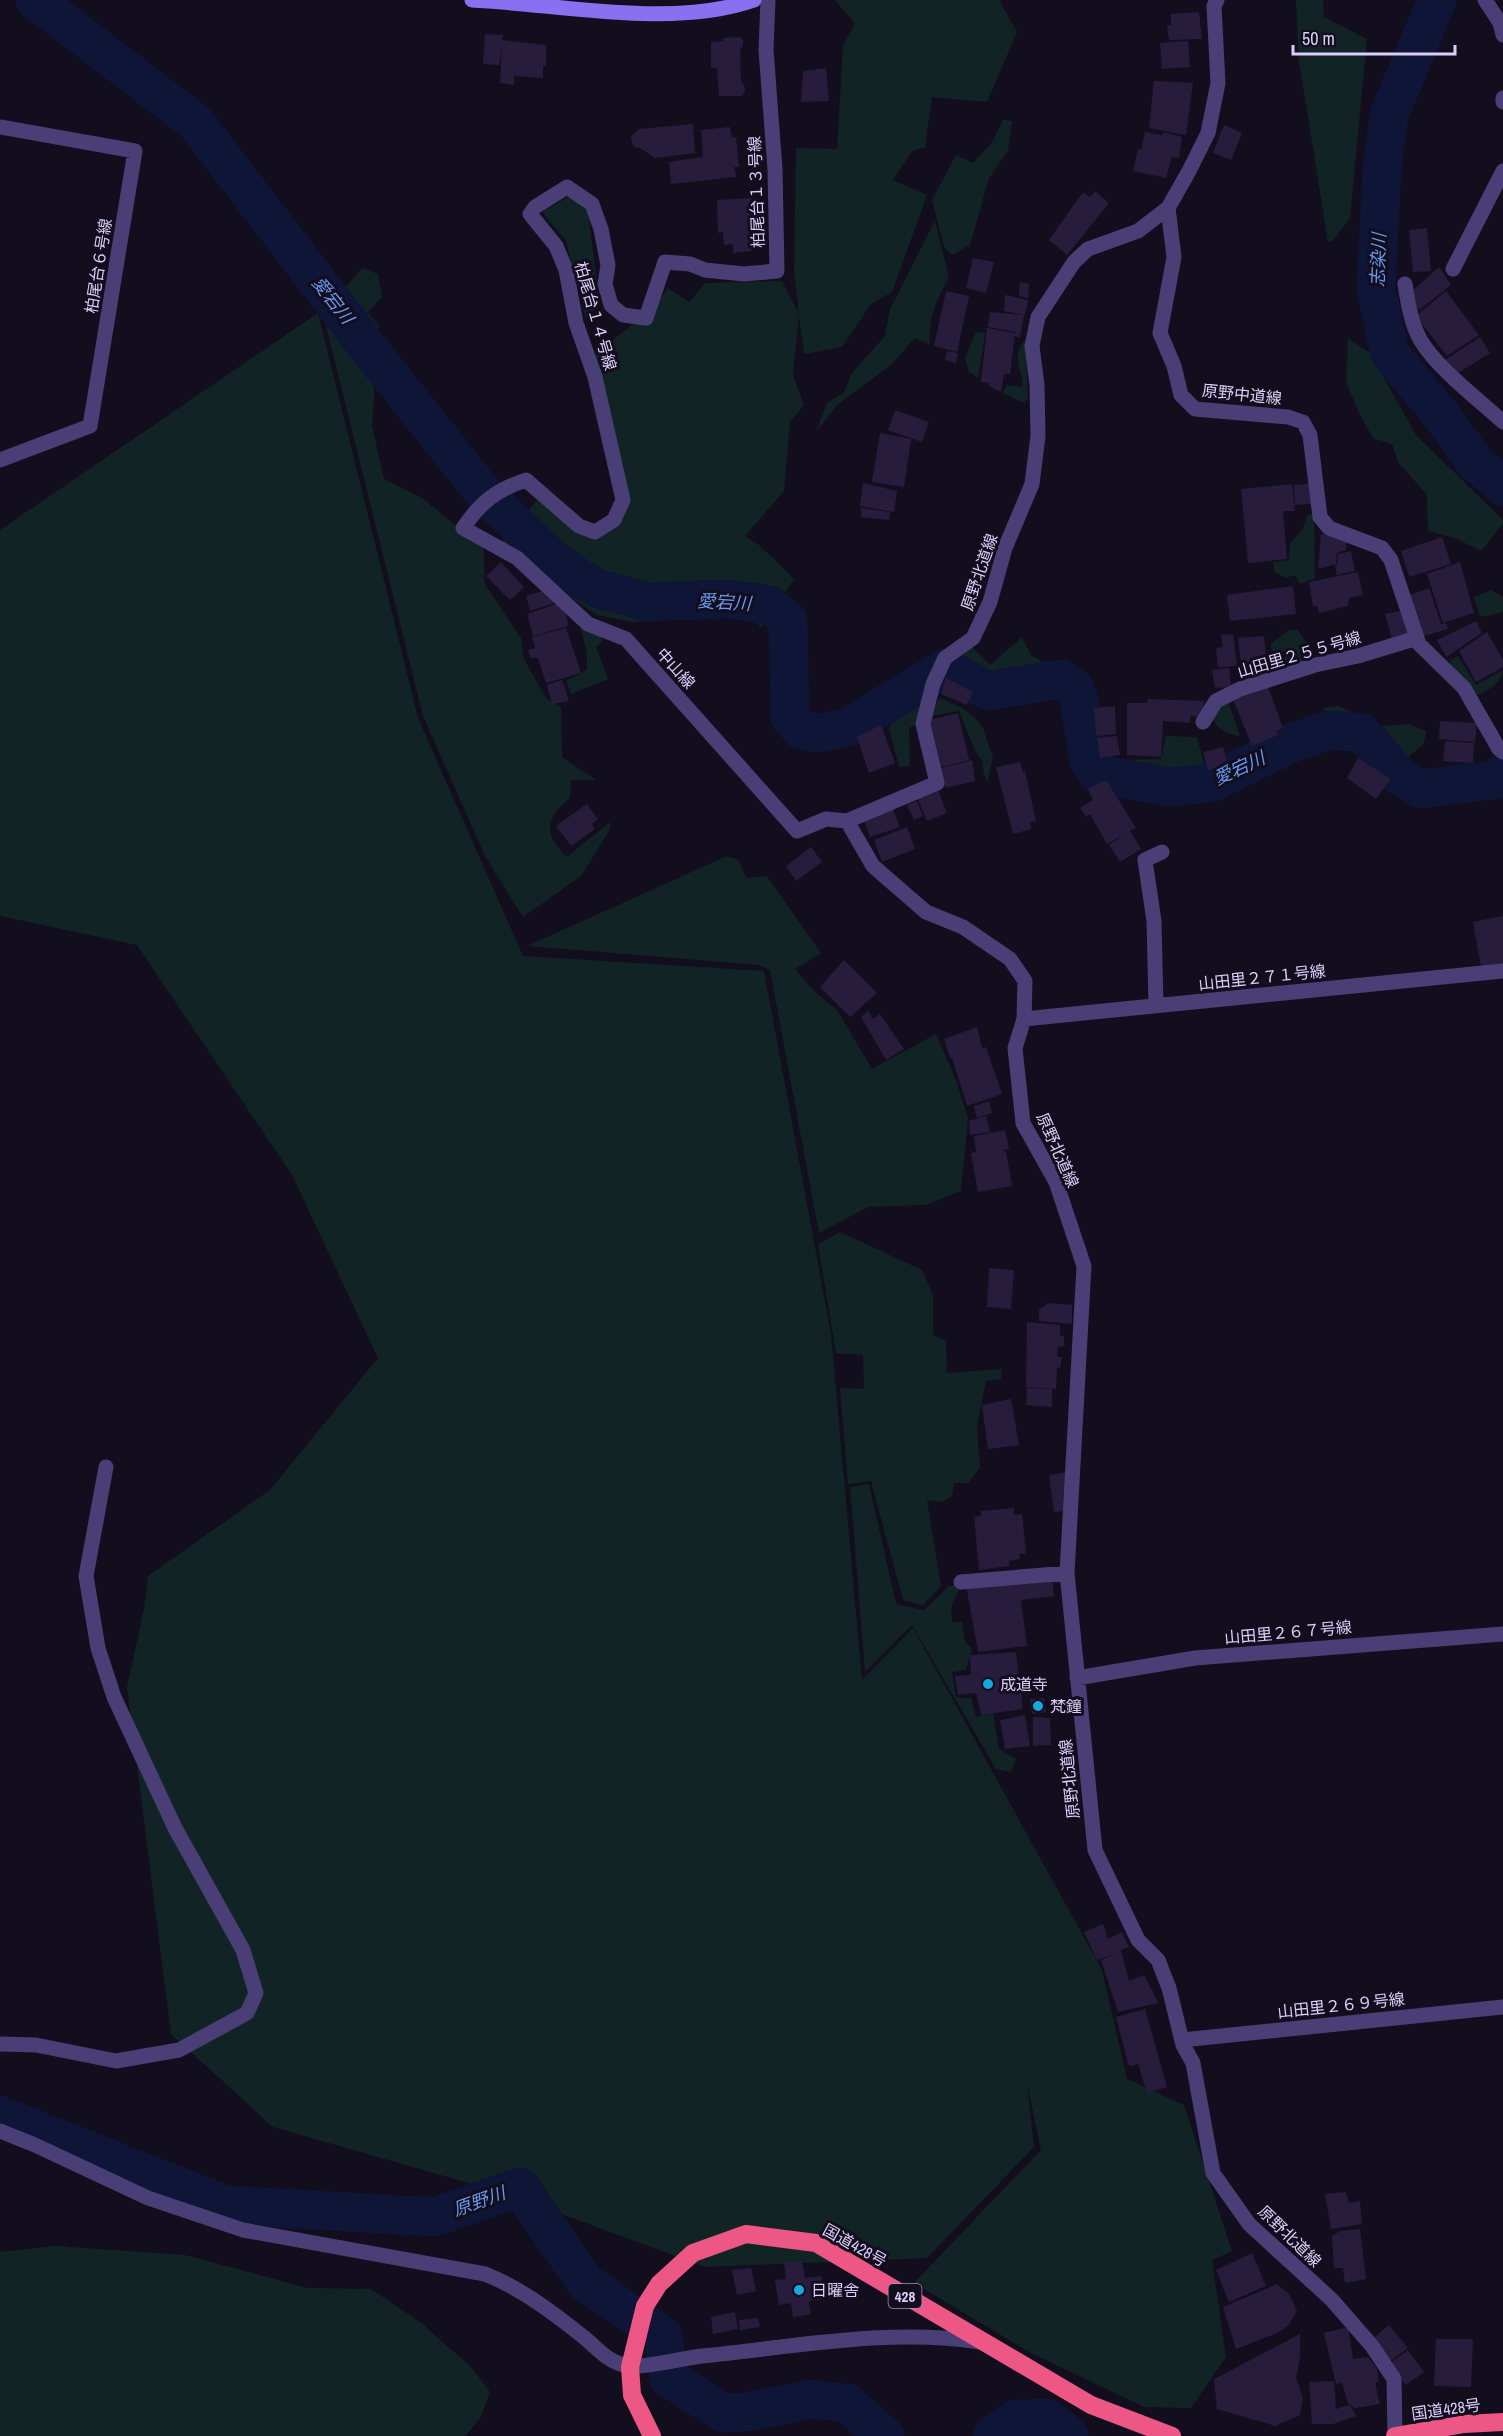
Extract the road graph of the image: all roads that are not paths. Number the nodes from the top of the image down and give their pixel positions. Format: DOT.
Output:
graph roads {
  1 [pos="472,0"];
  2 [pos="486,0"];
  3 [pos="754,0"];
  4 [pos="768,0"];
  5 [pos="1217,0"];
  6 [pos="1485,0"];
  7 [pos="1503,35"];
  8 [pos="0,127"];
  9 [pos="1503,171"];
  10 [pos="1167,208"];
  11 [pos="665,262"];
  12 [pos="1453,269"];
  13 [pos="1405,284"];
  14 [pos="1503,422"];
  15 [pos="0,460"];
  16 [pos="463,528"];
  17 [pos="1418,638"];
  18 [pos="1203,722"];
  19 [pos="1501,751"];
  20 [pos="847,821"];
  21 [pos="1162,852"];
  22 [pos="1503,971"];
  23 [pos="1156,1005"];
  24 [pos="1024,1018"];
  25 [pos="106,1467"];
  26 [pos="1067,1573"];
  27 [pos="961,1582"];
  28 [pos="1503,1634"];
  29 [pos="1077,1678"];
  30 [pos="1503,2007"];
  31 [pos="1182,2040"];
  32 [pos="0,2044"];
  33 [pos="0,2132"];
  34 [pos="983,2342"];
  35 [pos="631,2366"];
  36 [pos="1503,2422"];
  37 [pos="652,2436"];
  38 [pos="1172,2436"];
  39 [pos="1395,2436"];
  1 -- 2 [label="street"];
  2 -- 3 [label="street"];
  4 -- 11 [label="street, 柏尾台１３号線"];
  5 -- 10 [label="street, 原野北道線"];
  6 -- 7 [label="street"];
  8 -- 15 [label="street, 柏尾台６号線"];
  9 -- 12 [label="street"];
  10 -- 17 [label="street, 原野中道線"];
  10 -- 20 [label="street, 原野北道線"];
  11 -- 16 [label="street, 柏尾台１４号線"];
  13 -- 14 [label="street"];
  16 -- 20 [label="street, 中山線"];
  17 -- 18 [label="street, 山田里２５５号線"];
  17 -- 19 [label="street, 原野中道線"];
  20 -- 24 [label="street, 原野北道線"];
  21 -- 23 [label="street"];
  22 -- 23 [label="street, 山田里２７１号線"];
  23 -- 24 [label="street, 山田里２７１号線"];
  24 -- 26 [label="street, 原野北道線"];
  25 -- 32 [label="street"];
  26 -- 27 [label="street"];
  26 -- 29 [label="street, 原野北道線"];
  28 -- 29 [label="street, 山田里２６７号線"];
  29 -- 31 [label="street, 原野北道線"];
  30 -- 31 [label="street, 山田里２６９号線"];
  31 -- 39 [label="street, 原野北道線"];
  33 -- 35 [label="street"];
  34 -- 35 [label="street"];
  34 -- 35 [label="highway, 国道428号 / 428"];
  34 -- 38 [label="highway, 国道428号 / 428"];
  35 -- 37 [label="highway, 国道428号 / 428"];
  36 -- 39 [label="highway, 国道428号"];
}
